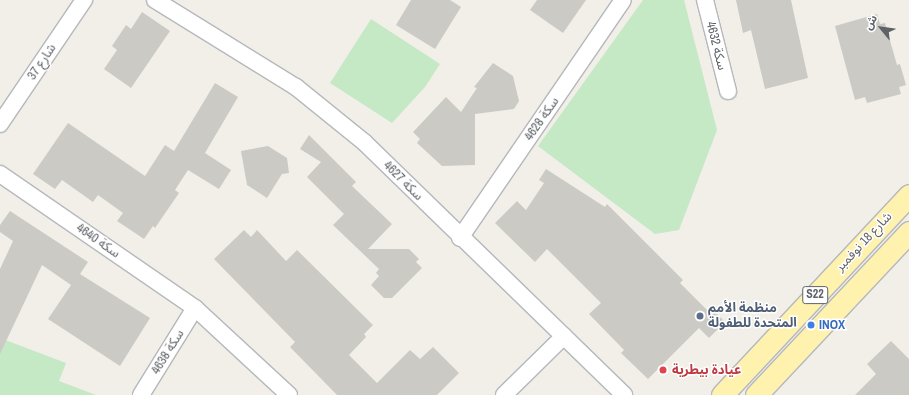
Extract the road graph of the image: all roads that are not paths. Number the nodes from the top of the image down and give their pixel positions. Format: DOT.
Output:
graph roads {
  1 [pos="84,0"];
  2 [pos="155,0"];
  3 [pos="624,0"];
  4 [pos="705,0"];
  5 [pos="728,91"];
  6 [pos="0,124"];
  7 [pos="0,174"];
  8 [pos="909,195"];
  9 [pos="909,232"];
  10 [pos="460,238"];
  11 [pos="909,250"];
  12 [pos="887,256"];
  13 [pos="195,308"];
  14 [pos="564,336"];
  15 [pos="141,395"];
  16 [pos="289,395"];
  17 [pos="504,395"];
  18 [pos="624,395"];
  19 [pos="722,395"];
  20 [pos="756,395"];
  1 -- 6 [label="street, شارع 37"];
  2 -- 10 [label="street, سكة 4627"];
  3 -- 10 [label="street, سكة 4628"];
  4 -- 5 [label="street, سكة 4632"];
  7 -- 13 [label="street, سكة 4640"];
  8 -- 19 [label="main road, شارع 18 نوفمبر / S22"];
  9 -- 12 [label="main road, شارع 18 نوفمبر / S22"];
  10 -- 14 [label="street, سكة 4627"];
  11 -- 12 [label="street"];
  12 -- 20 [label="main road, شارع 18 نوفمبر / S22"];
  13 -- 15 [label="street, سكة 4638"];
  13 -- 16 [label="street, سكة 4640"];
  14 -- 17 [label="street"];
  14 -- 18 [label="street, سكة 4627"];
}
